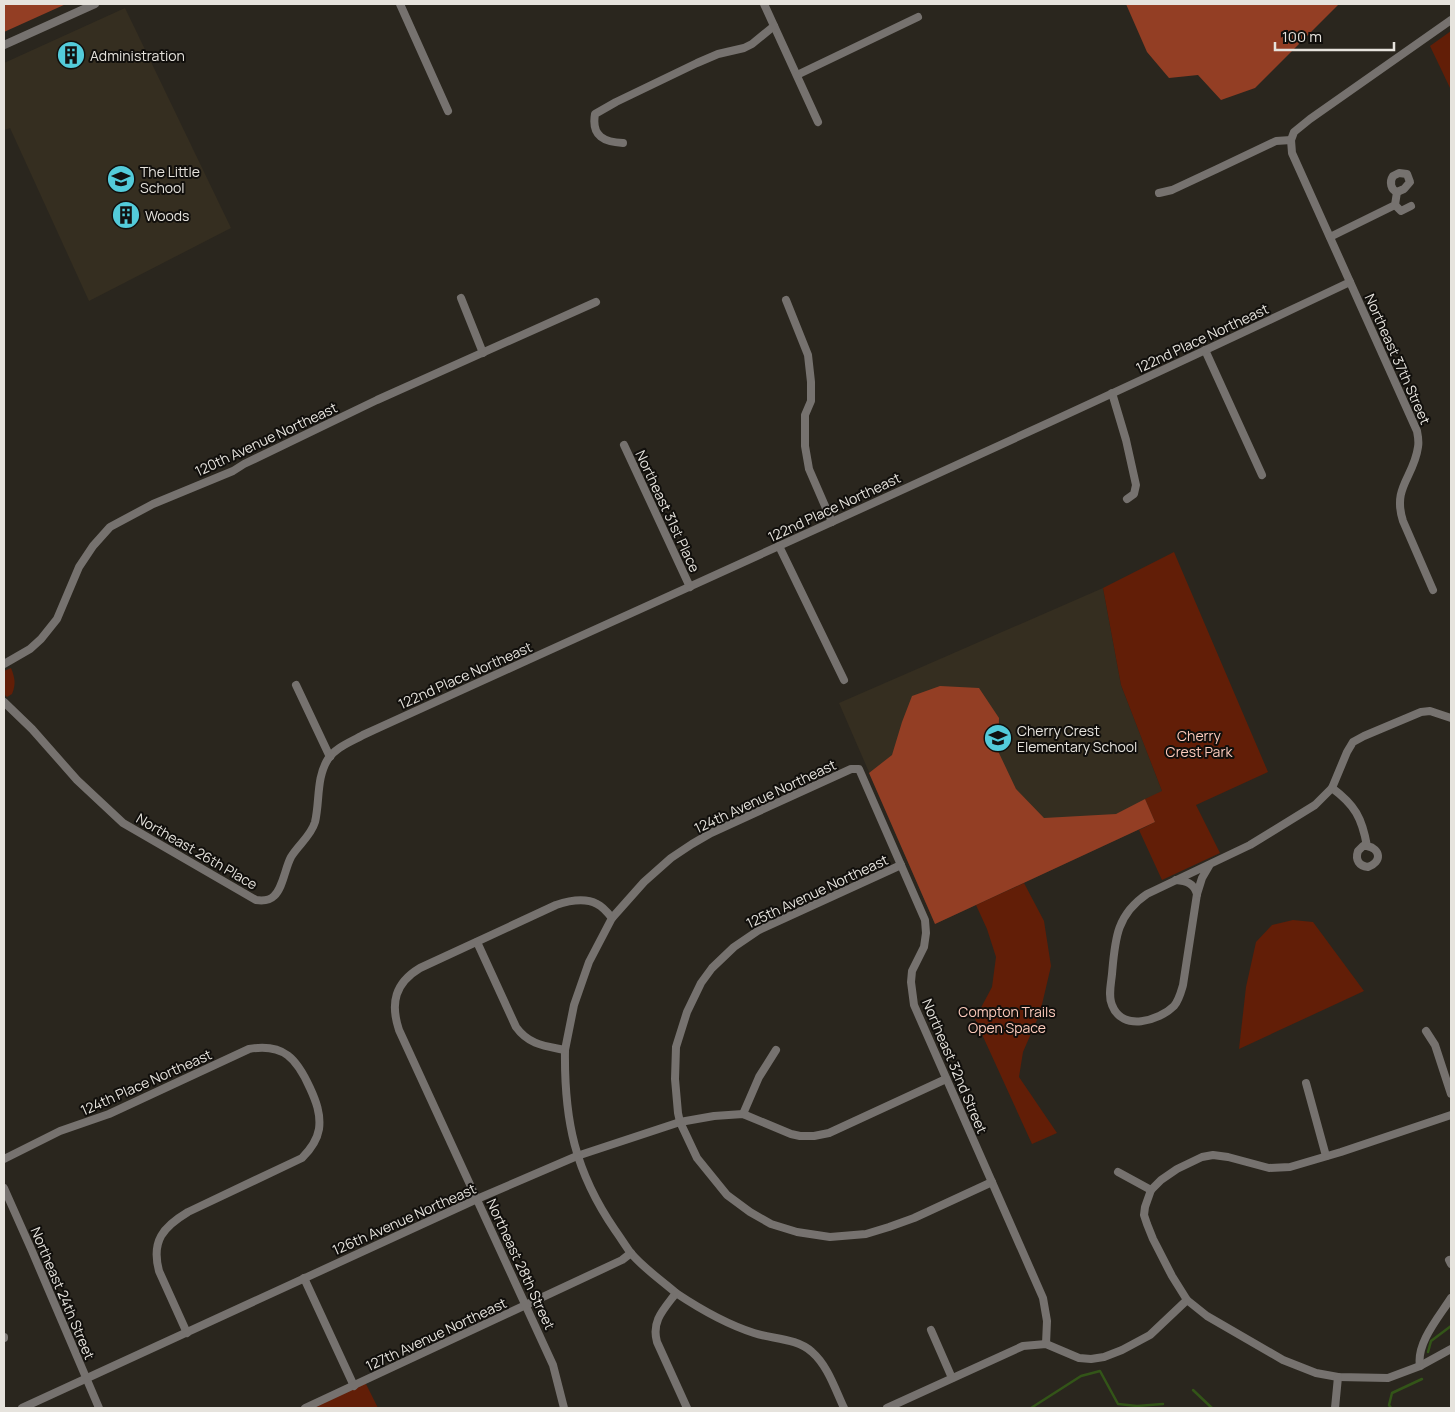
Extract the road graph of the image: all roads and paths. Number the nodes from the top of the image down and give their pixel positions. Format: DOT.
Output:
graph roads {
  1 [pos="96,4"];
  2 [pos="400,4"];
  3 [pos="764,4"];
  4 [pos="918,17"];
  5 [pos="1451,20"];
  6 [pos="774,26"];
  7 [pos="4,45"];
  8 [pos="797,75"];
  9 [pos="448,111"];
  10 [pos="818,122"];
  11 [pos="1291,140"];
  12 [pos="623,143"];
  13 [pos="1397,192"];
  14 [pos="1159,193"];
  15 [pos="1395,205"];
  16 [pos="1411,206"];
  17 [pos="1330,236"];
  18 [pos="1350,282"];
  19 [pos="461,298"];
  20 [pos="786,300"];
  21 [pos="596,302"];
  22 [pos="1205,350"];
  23 [pos="483,353"];
  24 [pos="1112,393"];
  25 [pos="624,445"];
  26 [pos="1262,475"];
  27 [pos="1127,499"];
  28 [pos="832,522"];
  29 [pos="780,546"];
  30 [pos="690,587"];
  31 [pos="1433,590"];
  32 [pos="4,664"];
  33 [pos="844,680"];
  34 [pos="296,685"];
  35 [pos="4,702"];
  36 [pos="1451,718"];
  37 [pos="330,757"];
  38 [pos="859,769"];
  39 [pos="1332,788"];
  40 [pos="1367,846"];
  41 [pos="901,865"];
  42 [pos="1209,866"];
  43 [pos="1176,880"];
  44 [pos="1197,894"];
  45 [pos="612,918"];
  46 [pos="477,942"];
  47 [pos="1426,1031"];
  48 [pos="565,1050"];
  49 [pos="776,1050"];
  50 [pos="946,1080"];
  51 [pos="1306,1083"];
  52 [pos="1451,1094"];
  53 [pos="743,1114"];
  54 [pos="1451,1115"];
  55 [pos="680,1122"];
  56 [pos="577,1156"];
  57 [pos="1326,1156"];
  58 [pos="4,1159"];
  59 [pos="1118,1172"];
  60 [pos="992,1182"];
  61 [pos="4,1188"];
  62 [pos="1151,1190"];
  63 [pos="477,1199"];
  64 [pos="631,1253"];
  65 [pos="304,1278"];
  66 [pos="676,1293"];
  67 [pos="1451,1298"];
  68 [pos="1187,1300"];
  69 [pos="526,1306"];
  70 [pos="931,1330"];
  71 [pos="186,1333"];
  72 [pos="1046,1344"];
  73 [pos="1451,1349"];
  74 [pos="1420,1366"];
  75 [pos="1338,1377"];
  76 [pos="952,1378"];
  77 [pos="86,1379"];
  78 [pos="354,1386"];
  79 [pos="22,1408"];
  80 [pos="99,1408"];
  81 [pos="305,1408"];
  82 [pos="564,1408"];
  83 [pos="687,1408"];
  84 [pos="844,1408"];
  85 [pos="888,1408"];
  86 [pos="1335,1408"];
  1 -- 7 [label="street"];
  2 -- 9 [label="street"];
  3 -- 6 [label="street"];
  4 -- 8 [label="street"];
  5 -- 11 [label="street"];
  6 -- 8 [label="street"];
  6 -- 12 [label="street"];
  8 -- 10 [label="street"];
  11 -- 14 [label="street"];
  11 -- 17 [label="street, Northeast 37th Street"];
  13 -- 15 [label="street"];
  15 -- 16 [label="street"];
  15 -- 17 [label="street"];
  17 -- 18 [label="street, Northeast 37th Street"];
  18 -- 22 [label="street, 122nd Place Northeast"];
  18 -- 31 [label="street, Northeast 37th Street"];
  19 -- 23 [label="street"];
  20 -- 28 [label="street"];
  21 -- 23 [label="street, 120th Avenue Northeast"];
  22 -- 24 [label="street, 122nd Place Northeast"];
  22 -- 26 [label="street"];
  23 -- 32 [label="street, 120th Avenue Northeast"];
  24 -- 27 [label="street"];
  24 -- 28 [label="street, 122nd Place Northeast"];
  25 -- 30 [label="street, Northeast 31st Place"];
  28 -- 29 [label="street, 122nd Place Northeast"];
  29 -- 30 [label="street, 122nd Place Northeast"];
  29 -- 33 [label="street"];
  30 -- 37 [label="street, 122nd Place Northeast"];
  34 -- 37 [label="street"];
  35 -- 37 [label="street, Northeast 26th Place"];
  36 -- 39 [label="street"];
  38 -- 41 [label="street, Northeast 32nd Street"];
  38 -- 45 [label="street, 124th Avenue Northeast"];
  39 -- 40 [label="street"];
  39 -- 42 [label="street"];
  41 -- 50 [label="street, Northeast 32nd Street"];
  41 -- 55 [label="street, 125th Avenue Northeast"];
  42 -- 43 [label="street"];
  42 -- 44 [label="street"];
  43 -- 44 [label="street"];
  43 -- 44 [label="street"];
  45 -- 46 [label="street"];
  45 -- 48 [label="street, 124th Avenue Northeast"];
  46 -- 48 [label="street"];
  46 -- 63 [label="street, Northeast 28th Street"];
  47 -- 52 [label="street"];
  48 -- 56 [label="street, 124th Avenue Northeast"];
  49 -- 53 [label="street"];
  50 -- 53 [label="street"];
  50 -- 60 [label="street, Northeast 32nd Street"];
  51 -- 57 [label="street"];
  53 -- 55 [label="street, 126th Avenue Northeast"];
  54 -- 57 [label="street"];
  55 -- 56 [label="street, 126th Avenue Northeast"];
  55 -- 60 [label="street, 125th Avenue Northeast"];
  56 -- 63 [label="street, 126th Avenue Northeast"];
  56 -- 64 [label="street, 124th Avenue Northeast"];
  57 -- 62 [label="street"];
  58 -- 71 [label="street, 124th Place Northeast"];
  59 -- 62 [label="street"];
  60 -- 72 [label="street, Northeast 32nd Street"];
  61 -- 77 [label="street, Northeast 24th Street"];
  62 -- 68 [label="street"];
  63 -- 65 [label="street, 126th Avenue Northeast"];
  63 -- 69 [label="street, Northeast 28th Street"];
  64 -- 66 [label="street, 124th Avenue Northeast"];
  64 -- 69 [label="street, 127th Avenue Northeast"];
  65 -- 71 [label="street, 126th Avenue Northeast"];
  65 -- 78 [label="street"];
  66 -- 83 [label="street"];
  66 -- 84 [label="street, 124th Avenue Northeast"];
  67 -- 74 [label="street"];
  68 -- 72 [label="street"];
  68 -- 75 [label="street"];
  69 -- 78 [label="street, 127th Avenue Northeast"];
  69 -- 82 [label="street, Northeast 28th Street"];
  70 -- 76 [label="street"];
  71 -- 77 [label="street, 126th Avenue Northeast"];
  72 -- 76 [label="street"];
  73 -- 74 [label="street"];
  74 -- 75 [label="street"];
  75 -- 86 [label="street"];
  76 -- 85 [label="street"];
  77 -- 79 [label="street, 126th Avenue Northeast"];
  77 -- 80 [label="street, Northeast 24th Street"];
  78 -- 81 [label="street, 127th Avenue Northeast"];
}
